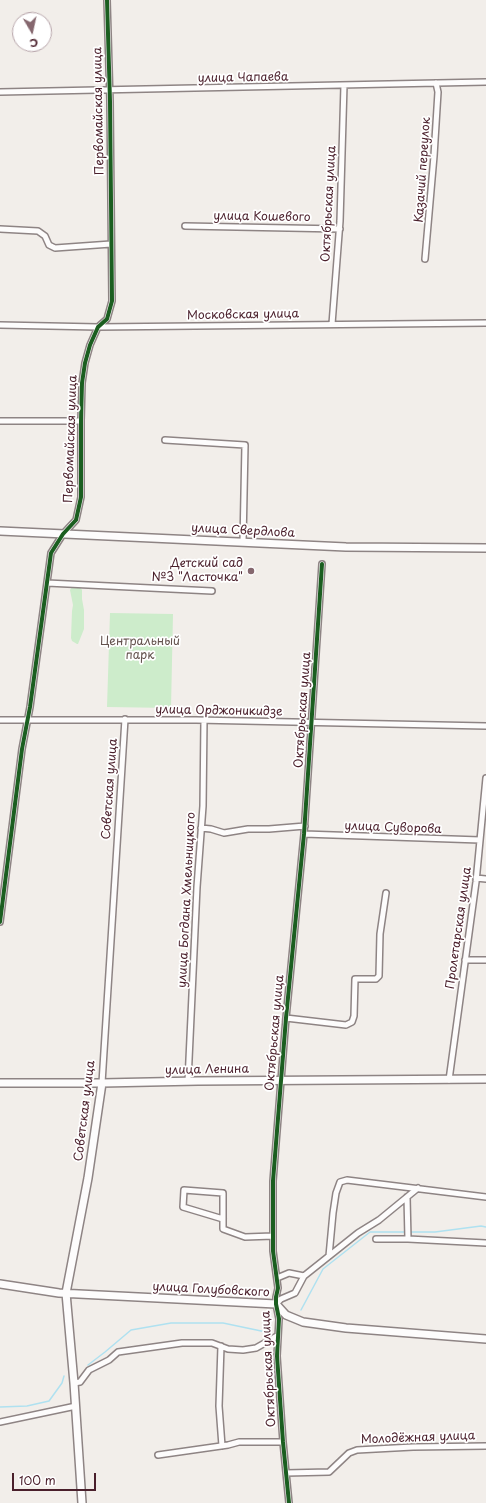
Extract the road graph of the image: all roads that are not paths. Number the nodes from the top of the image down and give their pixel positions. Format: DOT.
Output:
graph roads {
  1 [pos="107,0"];
  2 [pos="486,82"];
  3 [pos="436,83"];
  4 [pos="344,85"];
  5 [pos="110,90"];
  6 [pos="0,92"];
  7 [pos="185,226"];
  8 [pos="0,229"];
  9 [pos="340,229"];
  10 [pos="111,244"];
  11 [pos="425,259"];
  12 [pos="486,323"];
  13 [pos="332,324"];
  14 [pos="0,325"];
  15 [pos="98,327"];
  16 [pos="0,421"];
  17 [pos="81,421"];
  18 [pos="165,440"];
  19 [pos="0,532"];
  20 [pos="63,534"];
  21 [pos="243,542"];
  22 [pos="486,548"];
  23 [pos="322,564"];
  24 [pos="47,583"];
  25 [pos="212,592"];
  26 [pos="26,719"];
  27 [pos="125,719"];
  28 [pos="0,720"];
  29 [pos="204,720"];
  30 [pos="312,723"];
  31 [pos="486,726"];
  32 [pos="486,778"];
  33 [pos="305,826"];
  34 [pos="201,828"];
  35 [pos="304,834"];
  36 [pos="480,840"];
  37 [pos="476,878"];
  38 [pos="486,879"];
  39 [pos="386,893"];
  40 [pos="0,922"];
  41 [pos="465,960"];
  42 [pos="486,960"];
  43 [pos="286,1018"];
  44 [pos="486,1079"];
  45 [pos="449,1080"];
  46 [pos="188,1081"];
  47 [pos="281,1081"];
  48 [pos="0,1083"];
  49 [pos="102,1084"];
  50 [pos="418,1188"];
  51 [pos="408,1197"];
  52 [pos="486,1197"];
  53 [pos="223,1219"];
  54 [pos="273,1236"];
  55 [pos="376,1239"];
  56 [pos="408,1239"];
  57 [pos="486,1243"];
  58 [pos="329,1256"];
  59 [pos="304,1276"];
  60 [pos="277,1278"];
  61 [pos="0,1284"];
  62 [pos="66,1293"];
  63 [pos="276,1304"];
  64 [pos="278,1336"];
  65 [pos="486,1339"];
  66 [pos="221,1346"];
  67 [pos="228,1349"];
  68 [pos="221,1356"];
  69 [pos="74,1383"];
  70 [pos="76,1406"];
  71 [pos="0,1422"];
  72 [pos="283,1442"];
  73 [pos="222,1446"];
  74 [pos="486,1446"];
  75 [pos="158,1455"];
  76 [pos="286,1473"];
  77 [pos="82,1503"];
  78 [pos="289,1503"];
  1 -- 5 [label="street, Первомайская улица"];
  2 -- 3 [label="street, улица Чапаева"];
  3 -- 4 [label="street, улица Чапаева"];
  3 -- 11 [label="street, Казачий переулок"];
  4 -- 5 [label="street, улица Чапаева"];
  4 -- 9 [label="street, Октябрьская улица"];
  5 -- 6 [label="street, улица Чапаева"];
  5 -- 10 [label="street, Первомайская улица"];
  7 -- 9 [label="street, улица Кошевого"];
  8 -- 10 [label="street"];
  9 -- 13 [label="street, Октябрьская улица"];
  10 -- 15 [label="street, Первомайская улица"];
  12 -- 13 [label="street, Московская улица"];
  13 -- 15 [label="street, Московская улица"];
  14 -- 15 [label="street, Московская улица"];
  15 -- 17 [label="street, Первомайская улица"];
  16 -- 17 [label="street"];
  17 -- 20 [label="street, Первомайская улица"];
  18 -- 21 [label="street"];
  19 -- 20 [label="street, улица Свердлова"];
  20 -- 21 [label="street, улица Свердлова"];
  20 -- 24 [label="street, Первомайская улица"];
  21 -- 22 [label="street, улица Свердлова"];
  23 -- 30 [label="street, Октябрьская улица"];
  24 -- 25 [label="street"];
  24 -- 26 [label="street, Первомайская улица"];
  26 -- 27 [label="street, улица Орджоникидзе"];
  26 -- 28 [label="street, улица Орджоникидзе"];
  26 -- 40 [label="street, Первомайская улица"];
  27 -- 29 [label="street, улица Орджоникидзе"];
  27 -- 49 [label="street, Советская улица"];
  29 -- 30 [label="street, улица Орджоникидзе"];
  29 -- 34 [label="street, улица Богдана Хмельницкого"];
  30 -- 31 [label="street, улица Орджоникидзе"];
  30 -- 33 [label="street, Октябрьская улица"];
  32 -- 36 [label="street, Пролетарская улица"];
  33 -- 34 [label="street"];
  33 -- 35 [label="street, Октябрьская улица"];
  34 -- 46 [label="street, улица Богдана Хмельницкого"];
  35 -- 36 [label="street, улица Суворова"];
  35 -- 43 [label="street, Октябрьская улица"];
  36 -- 37 [label="street, Пролетарская улица"];
  37 -- 38 [label="street"];
  37 -- 41 [label="street, Пролетарская улица"];
  39 -- 43 [label="street"];
  41 -- 42 [label="street"];
  41 -- 45 [label="street, Пролетарская улица"];
  43 -- 47 [label="street, Октябрьская улица"];
  44 -- 45 [label="street, улица Ленина"];
  45 -- 47 [label="street, улица Ленина"];
  46 -- 47 [label="street, улица Ленина"];
  46 -- 49 [label="street, улица Ленина"];
  47 -- 54 [label="street, Октябрьская улица"];
  48 -- 49 [label="street, улица Ленина"];
  49 -- 62 [label="street, Советская улица"];
  50 -- 51 [label="street"];
  50 -- 52 [label="street"];
  50 -- 58 [label="street"];
  51 -- 56 [label="street"];
  51 -- 58 [label="street"];
  53 -- 53 [label="street"];
  53 -- 54 [label="street"];
  54 -- 60 [label="street, Октябрьская улица"];
  55 -- 56 [label="street"];
  56 -- 57 [label="street"];
  58 -- 59 [label="street"];
  59 -- 60 [label="street"];
  59 -- 63 [label="street"];
  60 -- 63 [label="street, Октябрьская улица"];
  61 -- 62 [label="street, улица Голубовского"];
  62 -- 63 [label="street, улица Голубовского"];
  62 -- 69 [label="street, Советская улица"];
  63 -- 64 [label="street, Октябрьская улица"];
  63 -- 65 [label="street, улица Голубовского"];
  64 -- 67 [label="street"];
  64 -- 72 [label="street, Октябрьская улица"];
  66 -- 67 [label="street"];
  66 -- 68 [label="street"];
  66 -- 69 [label="street"];
  67 -- 68 [label="street"];
  68 -- 73 [label="street"];
  69 -- 70 [label="street, Советская улица"];
  70 -- 71 [label="street"];
  70 -- 77 [label="street, Советская улица"];
  72 -- 73 [label="street"];
  72 -- 76 [label="street, Октябрьская улица"];
  73 -- 75 [label="street"];
  74 -- 76 [label="street, Молодёжная улица"];
  76 -- 78 [label="street, Октябрьская улица"];
}
